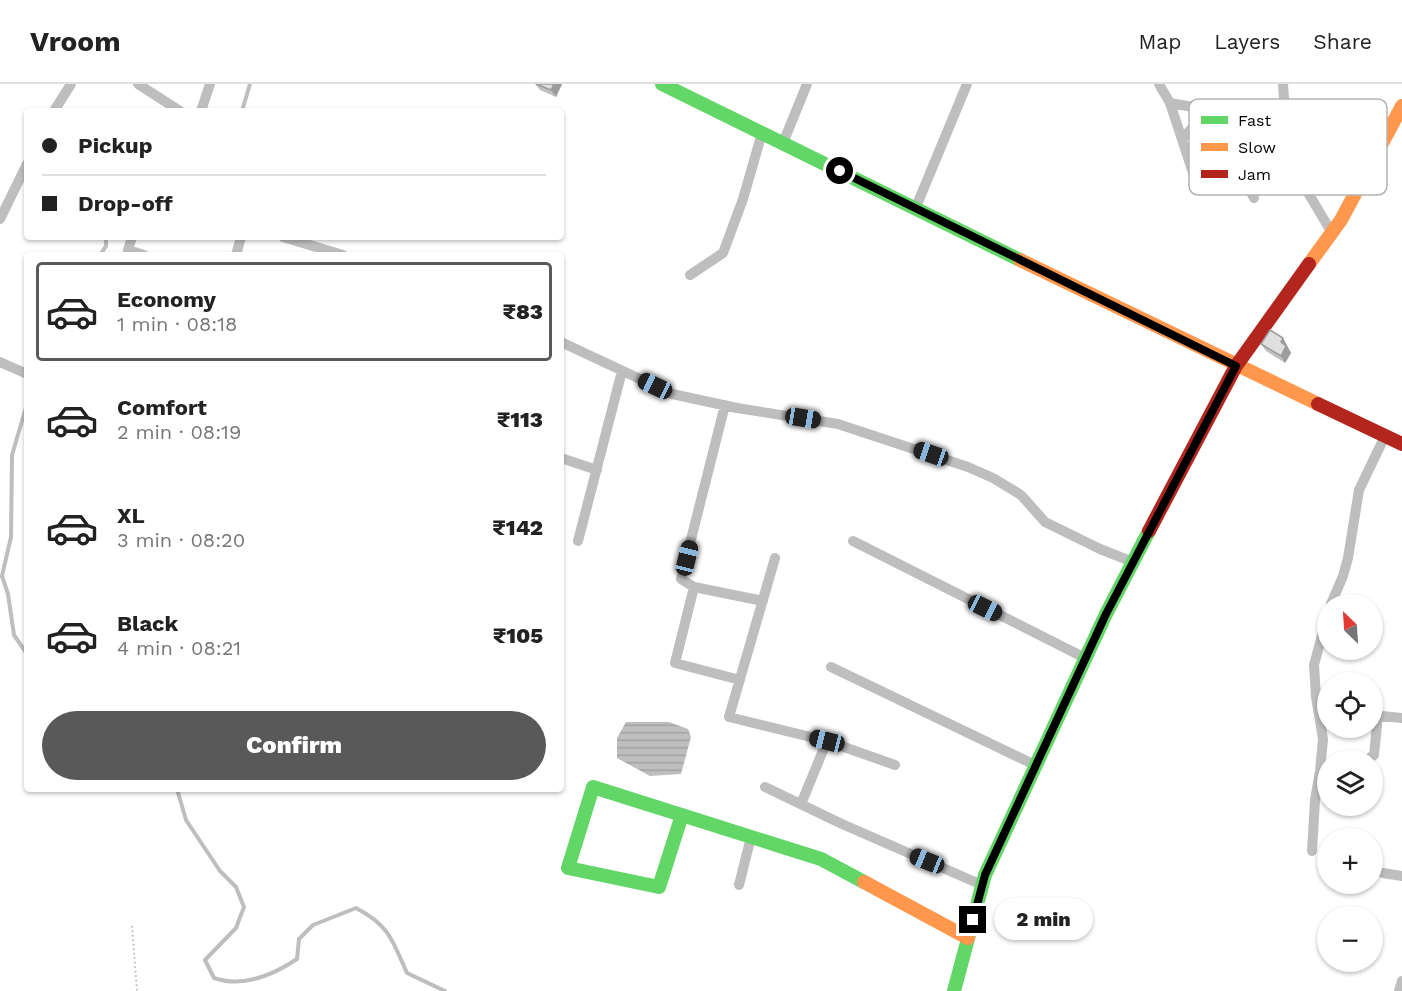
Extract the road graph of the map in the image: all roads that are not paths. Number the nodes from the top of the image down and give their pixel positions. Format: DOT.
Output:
graph roads {
  1 [pos="71,84"];
  2 [pos="138,84"];
  3 [pos="210,84"];
  4 [pos="662,84"];
  5 [pos="807,84"];
  6 [pos="968,84"];
  7 [pos="1159,84"];
  8 [pos="1283,84"];
  9 [pos="1284,99"];
  10 [pos="1170,103"];
  11 [pos="1189,106"];
  12 [pos="1402,106"];
  13 [pos="56,108"];
  14 [pos="175,108"];
  15 [pos="202,108"];
  16 [pos="762,132"];
  17 [pos="1189,132"];
  18 [pos="1387,134"];
  19 [pos="1182,139"];
  20 [pos="783,143"];
  21 [pos="1189,161"];
  22 [pos="24,170"];
  23 [pos="1252,195"];
  24 [pos="1309,195"];
  25 [pos="1354,195"];
  26 [pos="1254,198"];
  27 [pos="916,207"];
  28 [pos="0,219"];
  29 [pos="1332,233"];
  30 [pos="131,240"];
  31 [pos="293,240"];
  32 [pos="134,252"];
  33 [pos="333,252"];
  34 [pos="690,275"];
  35 [pos="564,343"];
  36 [pos="0,362"];
  37 [pos="1236,366"];
  38 [pos="622,371"];
  39 [pos="24,373"];
  40 [pos="725,405"];
  41 [pos="1385,436"];
  42 [pos="1402,444"];
  43 [pos="564,459"];
  44 [pos="597,470"];
  45 [pos="578,541"];
  46 [pos="853,542"];
  47 [pos="775,558"];
  48 [pos="1133,562"];
  49 [pos="694,587"];
  50 [pos="1335,594"];
  51 [pos="763,601"];
  52 [pos="1317,654"];
  53 [pos="1085,658"];
  54 [pos="831,667"];
  55 [pos="740,680"];
  56 [pos="1317,699"];
  57 [pos="1383,716"];
  58 [pos="1402,718"];
  59 [pos="1323,738"];
  60 [pos="827,741"];
  61 [pos="895,765"];
  62 [pos="1035,765"];
  63 [pos="765,787"];
  64 [pos="801,804"];
  65 [pos="682,815"];
  66 [pos="751,837"];
  67 [pos="1311,851"];
  68 [pos="1383,873"];
  69 [pos="1402,876"];
  70 [pos="739,885"];
  71 [pos="982,885"];
  72 [pos="968,938"];
  73 [pos="1402,981"];
  74 [pos="954,991"];
  75 [pos="1399,991"];
  1 -- 13 [label="street"];
  2 -- 14 [label="street"];
  3 -- 15 [label="street"];
  4 -- 16 [label="street"];
  5 -- 20 [label="street"];
  6 -- 27 [label="street"];
  7 -- 10 [label="street"];
  8 -- 9 [label="street"];
  10 -- 11 [label="street"];
  10 -- 19 [label="street"];
  12 -- 18 [label="street"];
  16 -- 20 [label="street"];
  16 -- 34 [label="street"];
  17 -- 19 [label="street"];
  19 -- 21 [label="street"];
  20 -- 27 [label="street"];
  22 -- 28 [label="street"];
  23 -- 26 [label="street"];
  24 -- 29 [label="street"];
  25 -- 29 [label="street"];
  27 -- 37 [label="street"];
  29 -- 37 [label="street"];
  30 -- 32 [label="street"];
  31 -- 33 [label="street"];
  35 -- 38 [label="street"];
  36 -- 39 [label="street"];
  37 -- 41 [label="street"];
  37 -- 48 [label="street"];
  38 -- 40 [label="street"];
  38 -- 44 [label="street"];
  40 -- 48 [label="street"];
  40 -- 49 [label="street"];
  41 -- 42 [label="street"];
  41 -- 50 [label="street"];
  43 -- 44 [label="street"];
  44 -- 45 [label="street"];
  46 -- 53 [label="street"];
  47 -- 51 [label="street"];
  48 -- 53 [label="street"];
  49 -- 51 [label="street"];
  49 -- 55 [label="street"];
  51 -- 55 [label="street"];
  52 -- 56 [label="street"];
  53 -- 62 [label="street"];
  54 -- 62 [label="street"];
  55 -- 60 [label="street"];
  57 -- 58 [label="street"];
  59 -- 67 [label="street"];
  60 -- 61 [label="street"];
  60 -- 64 [label="street"];
  62 -- 71 [label="street"];
  63 -- 64 [label="street"];
  64 -- 71 [label="street"];
  65 -- 65 [label="street"];
  65 -- 66 [label="street"];
  66 -- 70 [label="street"];
  66 -- 72 [label="street"];
  68 -- 69 [label="street"];
  71 -- 72 [label="street"];
  72 -- 74 [label="street"];
  73 -- 75 [label="street"];
}
